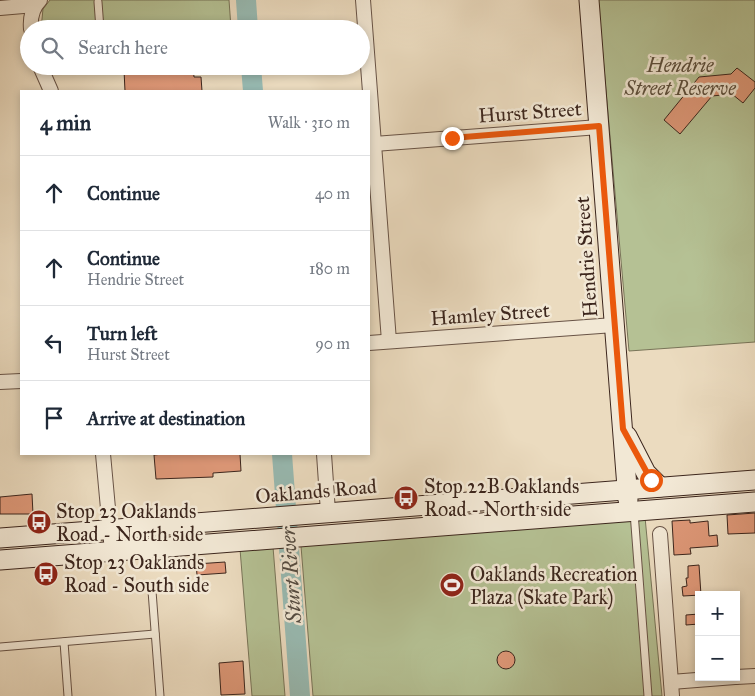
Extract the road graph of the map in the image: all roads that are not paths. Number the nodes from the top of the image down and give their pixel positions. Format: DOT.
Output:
graph roads {
  1 [pos="363,0"];
  2 [pos="589,0"];
  3 [pos="38,2"];
  4 [pos="98,2"];
  5 [pos="0,8"];
  6 [pos="30,20"];
  7 [pos="99,20"];
  8 [pos="365,20"];
  9 [pos="44,75"];
  10 [pos="369,75"];
  11 [pos="51,90"];
  12 [pos="370,90"];
  13 [pos="370,92"];
  14 [pos="599,126"];
  15 [pos="374,144"];
  16 [pos="614,325"];
  17 [pos="389,341"];
  18 [pos="370,343"];
  19 [pos="20,380"];
  20 [pos="0,382"];
  21 [pos="623,429"];
  22 [pos="103,455"];
  23 [pos="324,455"];
  24 [pos="755,480"];
  25 [pos="660,487"];
  26 [pos="628,489"];
  27 [pos="755,502"];
  28 [pos="632,511"];
  29 [pos="334,512"];
  30 [pos="110,530"];
  31 [pos="348,534"];
  32 [pos="660,534"];
  33 [pos="0,538"];
  34 [pos="112,552"];
  35 [pos="0,560"];
  36 [pos="152,591"];
  37 [pos="156,634"];
  38 [pos="64,642"];
  39 [pos="0,647"];
  40 [pos="755,676"];
  41 [pos="740,677"];
  42 [pos="715,681"];
  43 [pos="672,689"];
  44 [pos="68,696"];
  45 [pos="160,696"];
  46 [pos="648,696"];
  1 -- 8 [label="street"];
  2 -- 14 [label="main road, Hendrie Street"];
  3 -- 5 [label="street"];
  3 -- 6 [label="street"];
  4 -- 7 [label="lane"];
  9 -- 11 [label="street"];
  10 -- 12 [label="street"];
  13 -- 15 [label="street"];
  14 -- 15 [label="street, Hurst Street"];
  14 -- 16 [label="main road, Hendrie Street"];
  15 -- 17 [label="street"];
  16 -- 17 [label="street, Hamley Street"];
  16 -- 21 [label="main road, Hendrie Street"];
  17 -- 18 [label="street, Hamley Street"];
  19 -- 20 [label="street"];
  21 -- 25 [label="main road"];
  21 -- 26 [label="main road, Hendrie Street"];
  22 -- 30 [label="street"];
  23 -- 29 [label="street"];
  24 -- 25 [label="main road, Oaklands Road"];
  25 -- 26 [label="main road, Oaklands Road"];
  26 -- 28 [label="main road, Hendrie Street"];
  26 -- 29 [label="main road, Oaklands Road"];
  27 -- 28 [label="main road"];
  28 -- 31 [label="main road"];
  28 -- 46 [label="lane"];
  29 -- 30 [label="main road, Oaklands Road"];
  29 -- 31 [label="main road"];
  30 -- 33 [label="main road, Oaklands Road"];
  30 -- 34 [label="street"];
  31 -- 34 [label="main road"];
  32 -- 43 [label="street"];
  34 -- 35 [label="main road"];
  36 -- 37 [label="lane"];
  37 -- 38 [label="lane"];
  37 -- 45 [label="lane"];
  38 -- 39 [label="lane"];
  38 -- 44 [label="lane"];
  40 -- 41 [label="street"];
  42 -- 43 [label="street"];
}
